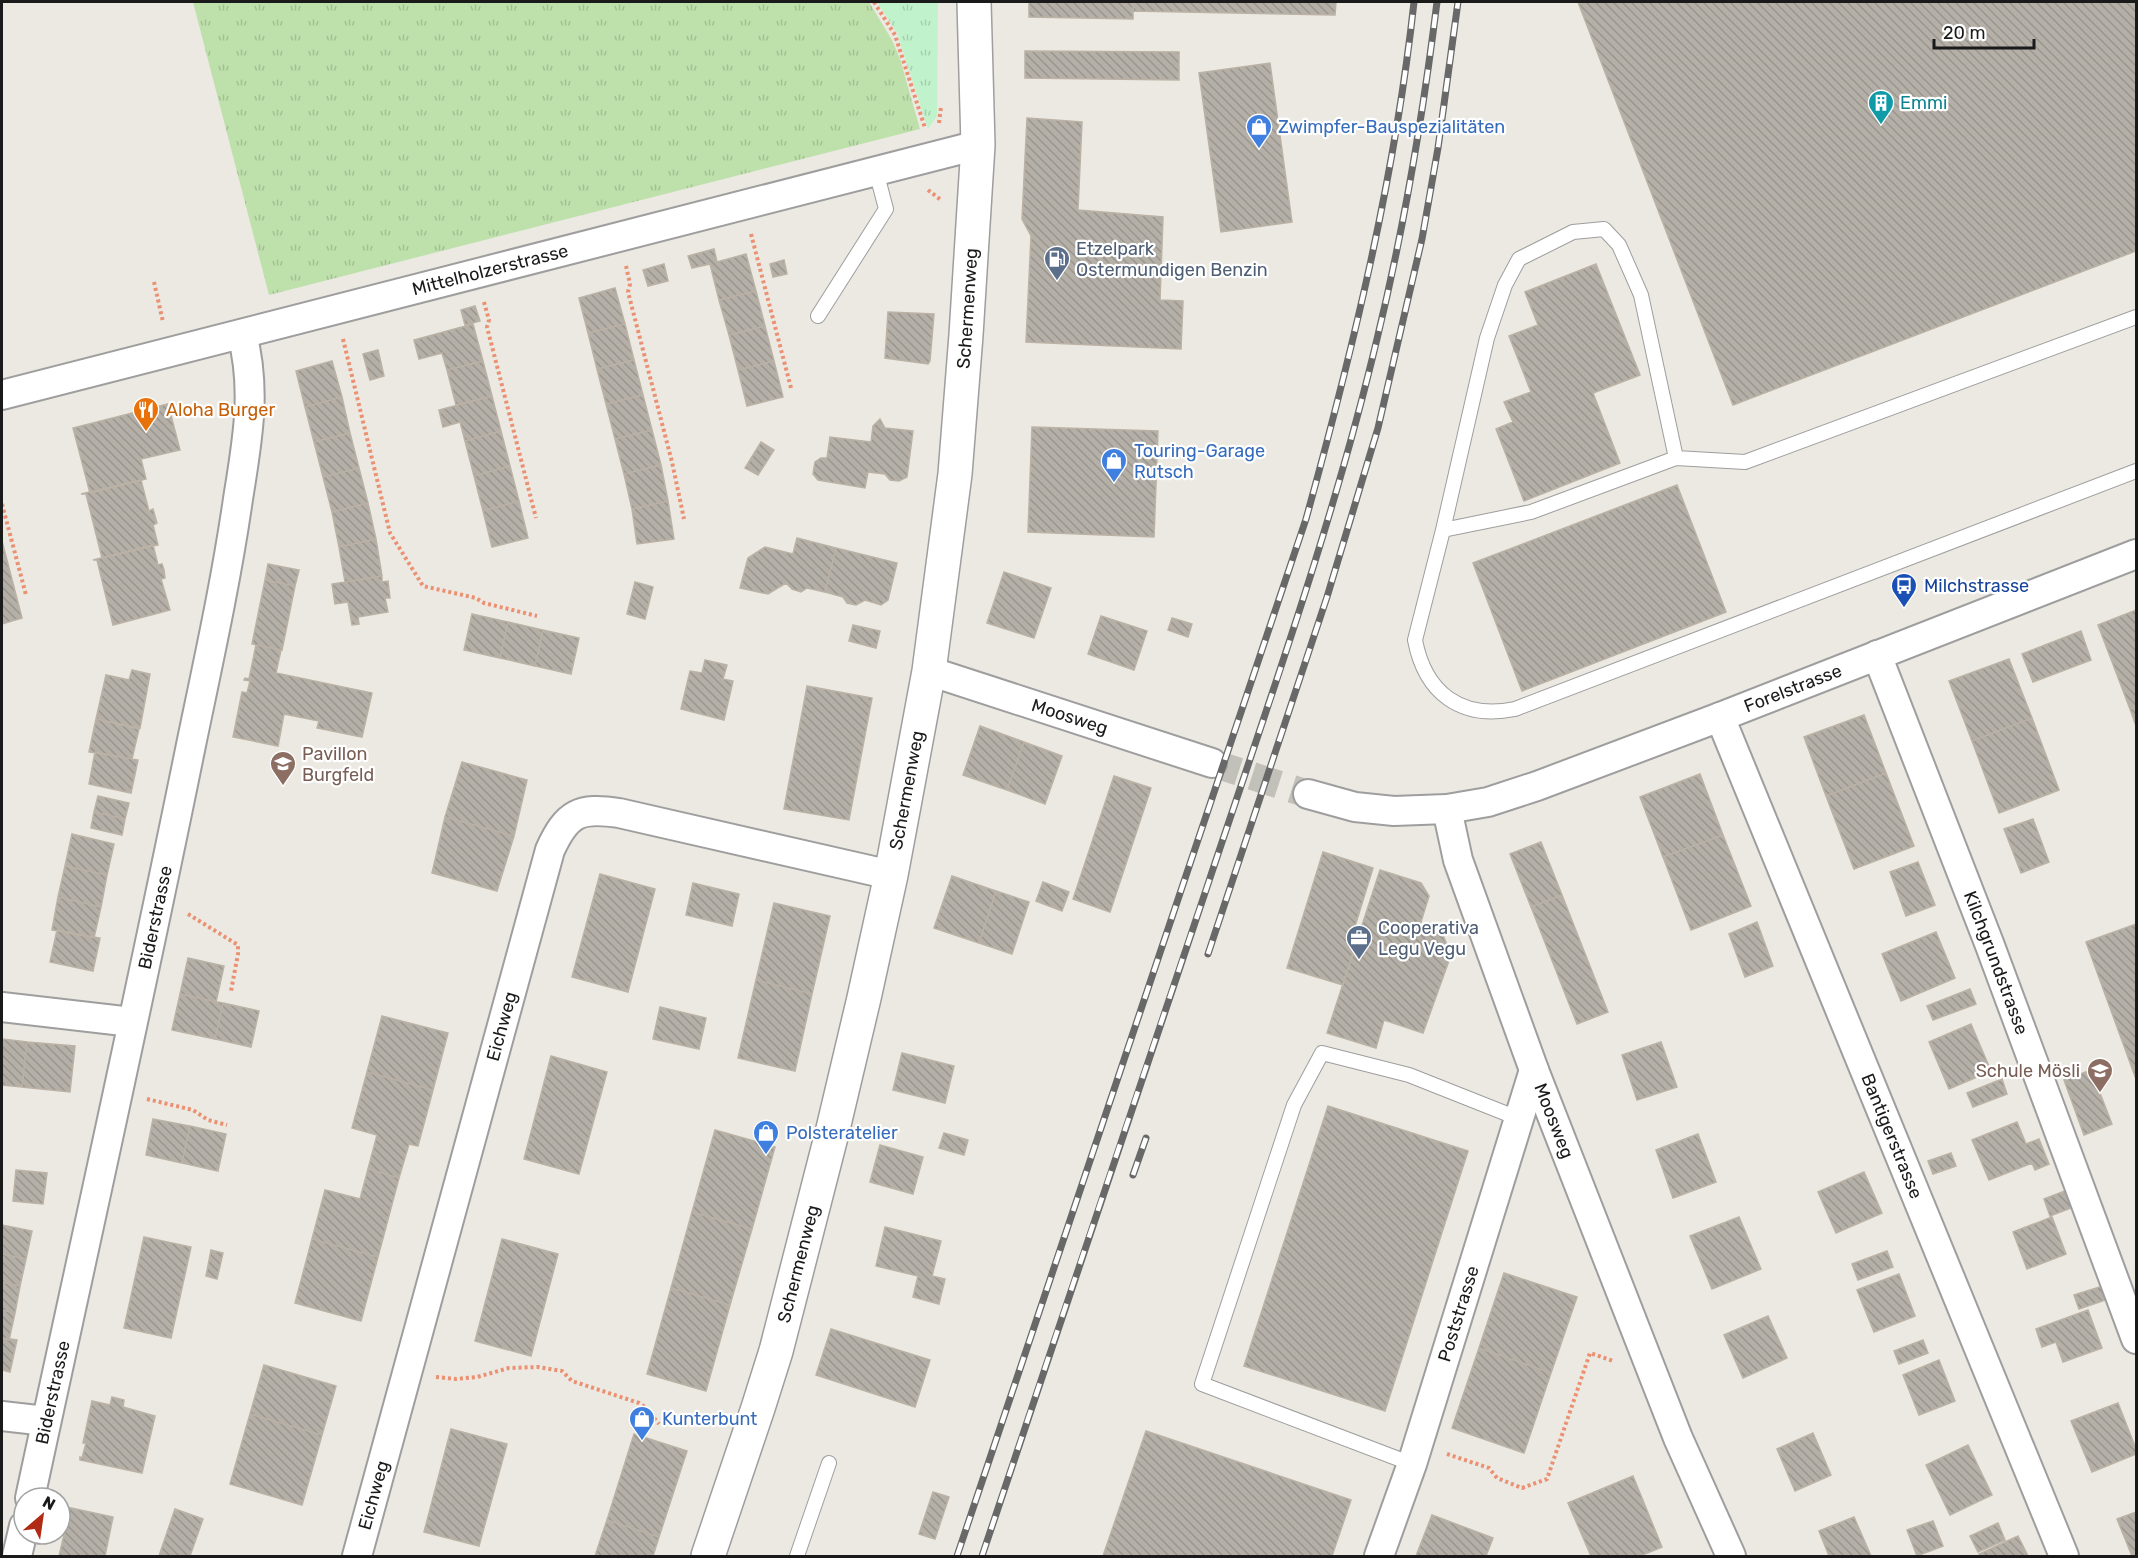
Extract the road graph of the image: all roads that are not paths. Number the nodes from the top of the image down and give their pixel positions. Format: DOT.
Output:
graph roads {
  1 [pos="974,2"];
  2 [pos="978,145"];
  3 [pos="876,171"];
  4 [pos="818,316"];
  5 [pos="2136,317"];
  6 [pos="242,334"];
  7 [pos="2,395"];
  8 [pos="1677,458"];
  9 [pos="2136,471"];
  10 [pos="1443,530"];
  11 [pos="2136,554"];
  12 [pos="1877,655"];
  13 [pos="929,671"];
  14 [pos="1720,717"];
  15 [pos="1212,763"];
  16 [pos="1308,794"];
  17 [pos="1447,809"];
  18 [pos="891,875"];
  19 [pos="2,1007"];
  20 [pos="132,1022"];
  21 [pos="1534,1070"];
  22 [pos="1520,1119"];
  23 [pos="2136,1339"];
  24 [pos="2,1416"];
  25 [pos="46,1421"];
  26 [pos="1415,1454"];
  27 [pos="829,1463"];
  28 [pos="32,1486"];
  29 [pos="357,1557"];
  30 [pos="708,1557"];
  31 [pos="797,1557"];
  32 [pos="1379,1557"];
  33 [pos="1731,1557"];
  34 [pos="2064,1557"];
  1 -- 2 [label="street, Schermenweg"];
  2 -- 3 [label="street, Mittelholzerstrasse"];
  2 -- 13 [label="street, Schermenweg"];
  3 -- 4 [label="lane"];
  3 -- 6 [label="street, Mittelholzerstrasse"];
  5 -- 8 [label="lane"];
  6 -- 7 [label="street, Mittelholzerstrasse"];
  6 -- 20 [label="street, Biderstrasse"];
  8 -- 10 [label="lane"];
  8 -- 10 [label="lane"];
  9 -- 10 [label="lane"];
  11 -- 12 [label="street, Forelstrasse"];
  12 -- 14 [label="street, Forelstrasse"];
  12 -- 23 [label="street, Kilchgrundstrasse"];
  13 -- 15 [label="street, Moosweg"];
  13 -- 18 [label="street, Schermenweg"];
  14 -- 17 [label="street, Forelstrasse"];
  14 -- 34 [label="street, Bantigerstrasse"];
  16 -- 17 [label="street"];
  17 -- 21 [label="street, Moosweg"];
  18 -- 29 [label="street, Eichweg"];
  18 -- 30 [label="street, Schermenweg"];
  19 -- 20 [label="street"];
  20 -- 25 [label="street, Biderstrasse"];
  21 -- 22 [label="street, Poststrasse"];
  21 -- 33 [label="street, Moosweg"];
  22 -- 26 [label="street, Poststrasse"];
  22 -- 26 [label="lane"];
  24 -- 25 [label="street"];
  25 -- 28 [label="street, Biderstrasse"];
  26 -- 32 [label="street, Poststrasse"];
  27 -- 31 [label="lane"];
}
